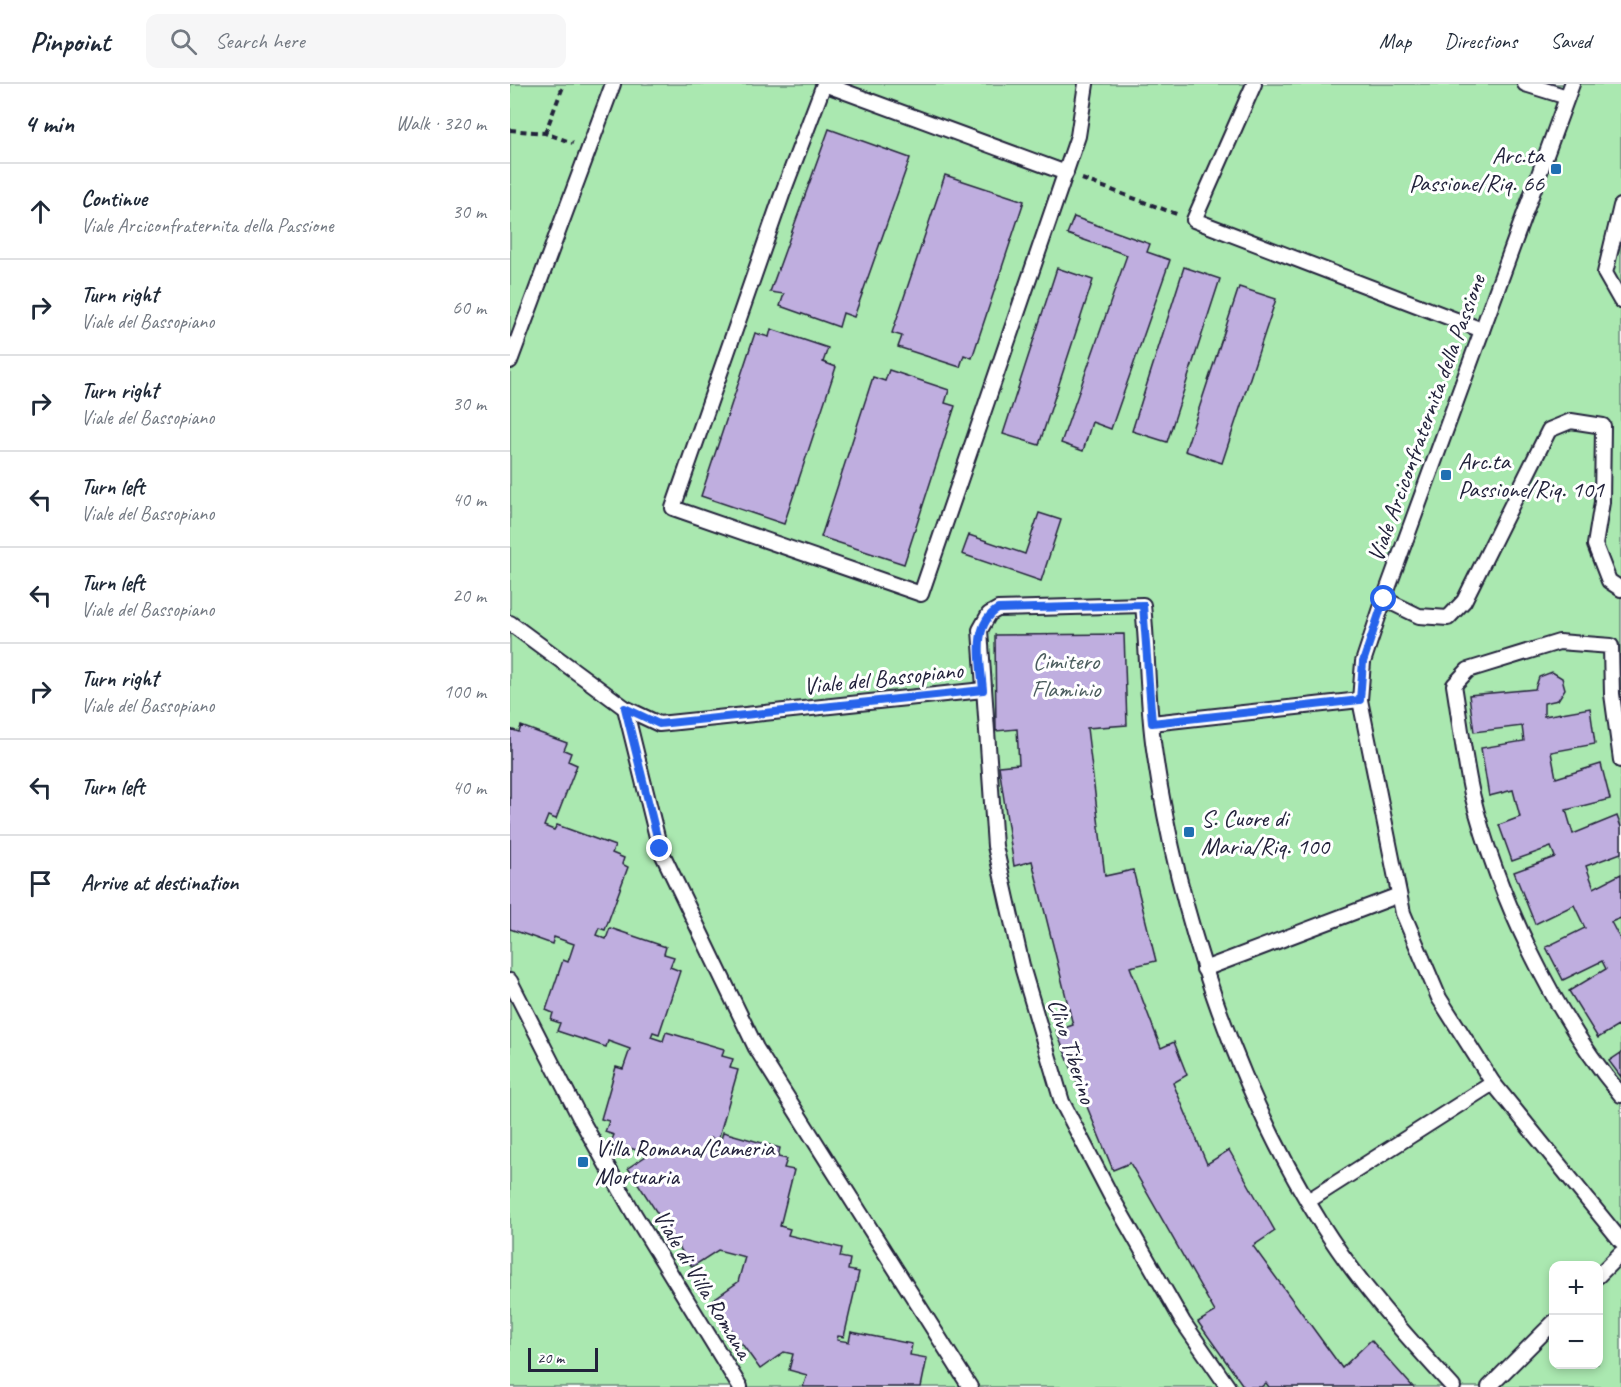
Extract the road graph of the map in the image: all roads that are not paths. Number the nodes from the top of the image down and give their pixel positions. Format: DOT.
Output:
graph roads {
  1 [pos="613,84"];
  2 [pos="1086,84"];
  3 [pos="1254,84"];
  4 [pos="1526,84"];
  5 [pos="1569,91"];
  6 [pos="1065,173"];
  7 [pos="1621,206"];
  8 [pos="1621,301"];
  9 [pos="1482,330"];
  10 [pos="510,361"];
  11 [pos="1621,589"];
  12 [pos="1384,599"];
  13 [pos="510,623"];
  14 [pos="1616,643"];
  15 [pos="983,690"];
  16 [pos="1360,700"];
  17 [pos="625,708"];
  18 [pos="1152,723"];
  19 [pos="1621,760"];
  20 [pos="1400,896"];
  21 [pos="1204,969"];
  22 [pos="510,981"];
  23 [pos="1493,1083"];
  24 [pos="1621,1095"];
  25 [pos="1308,1201"];
  26 [pos="1621,1241"];
  27 [pos="1621,1253"];
  28 [pos="1603,1272"];
  29 [pos="1549,1327"];
  30 [pos="740,1387"];
  31 [pos="970,1387"];
  32 [pos="1228,1387"];
  33 [pos="1453,1387"];
  34 [pos="1489,1387"];
  1 -- 10 [label="lane"];
  2 -- 6 [label="lane"];
  3 -- 9 [label="lane"];
  4 -- 5 [label="lane"];
  5 -- 9 [label="lane, Viale Arciconfraternita della Passione"];
  6 -- 6 [label="lane"];
  7 -- 8 [label="lane"];
  9 -- 12 [label="lane, Viale Arciconfraternita della Passione"];
  11 -- 12 [label="lane"];
  12 -- 16 [label="lane, Viale Arciconfraternita della Passione"];
  13 -- 17 [label="lane, Viale del Bassopiano"];
  14 -- 19 [label="lane"];
  14 -- 24 [label="lane"];
  15 -- 17 [label="lane, Viale del Bassopiano"];
  15 -- 18 [label="lane, Viale del Bassopiano"];
  15 -- 32 [label="lane, Clivo Tiberino"];
  16 -- 18 [label="lane"];
  16 -- 20 [label="lane, Viale Arciconfraternita della Passione"];
  17 -- 31 [label="lane"];
  18 -- 21 [label="lane"];
  20 -- 21 [label="lane"];
  20 -- 23 [label="lane, Viale Arciconfraternita della Passione"];
  21 -- 25 [label="lane"];
  22 -- 30 [label="lane, Viale di Villa Romana"];
  23 -- 25 [label="lane"];
  23 -- 26 [label="lane, Viale Arciconfraternita della Passione"];
  25 -- 33 [label="lane"];
  27 -- 28 [label="lane"];
  29 -- 34 [label="lane"];
}
